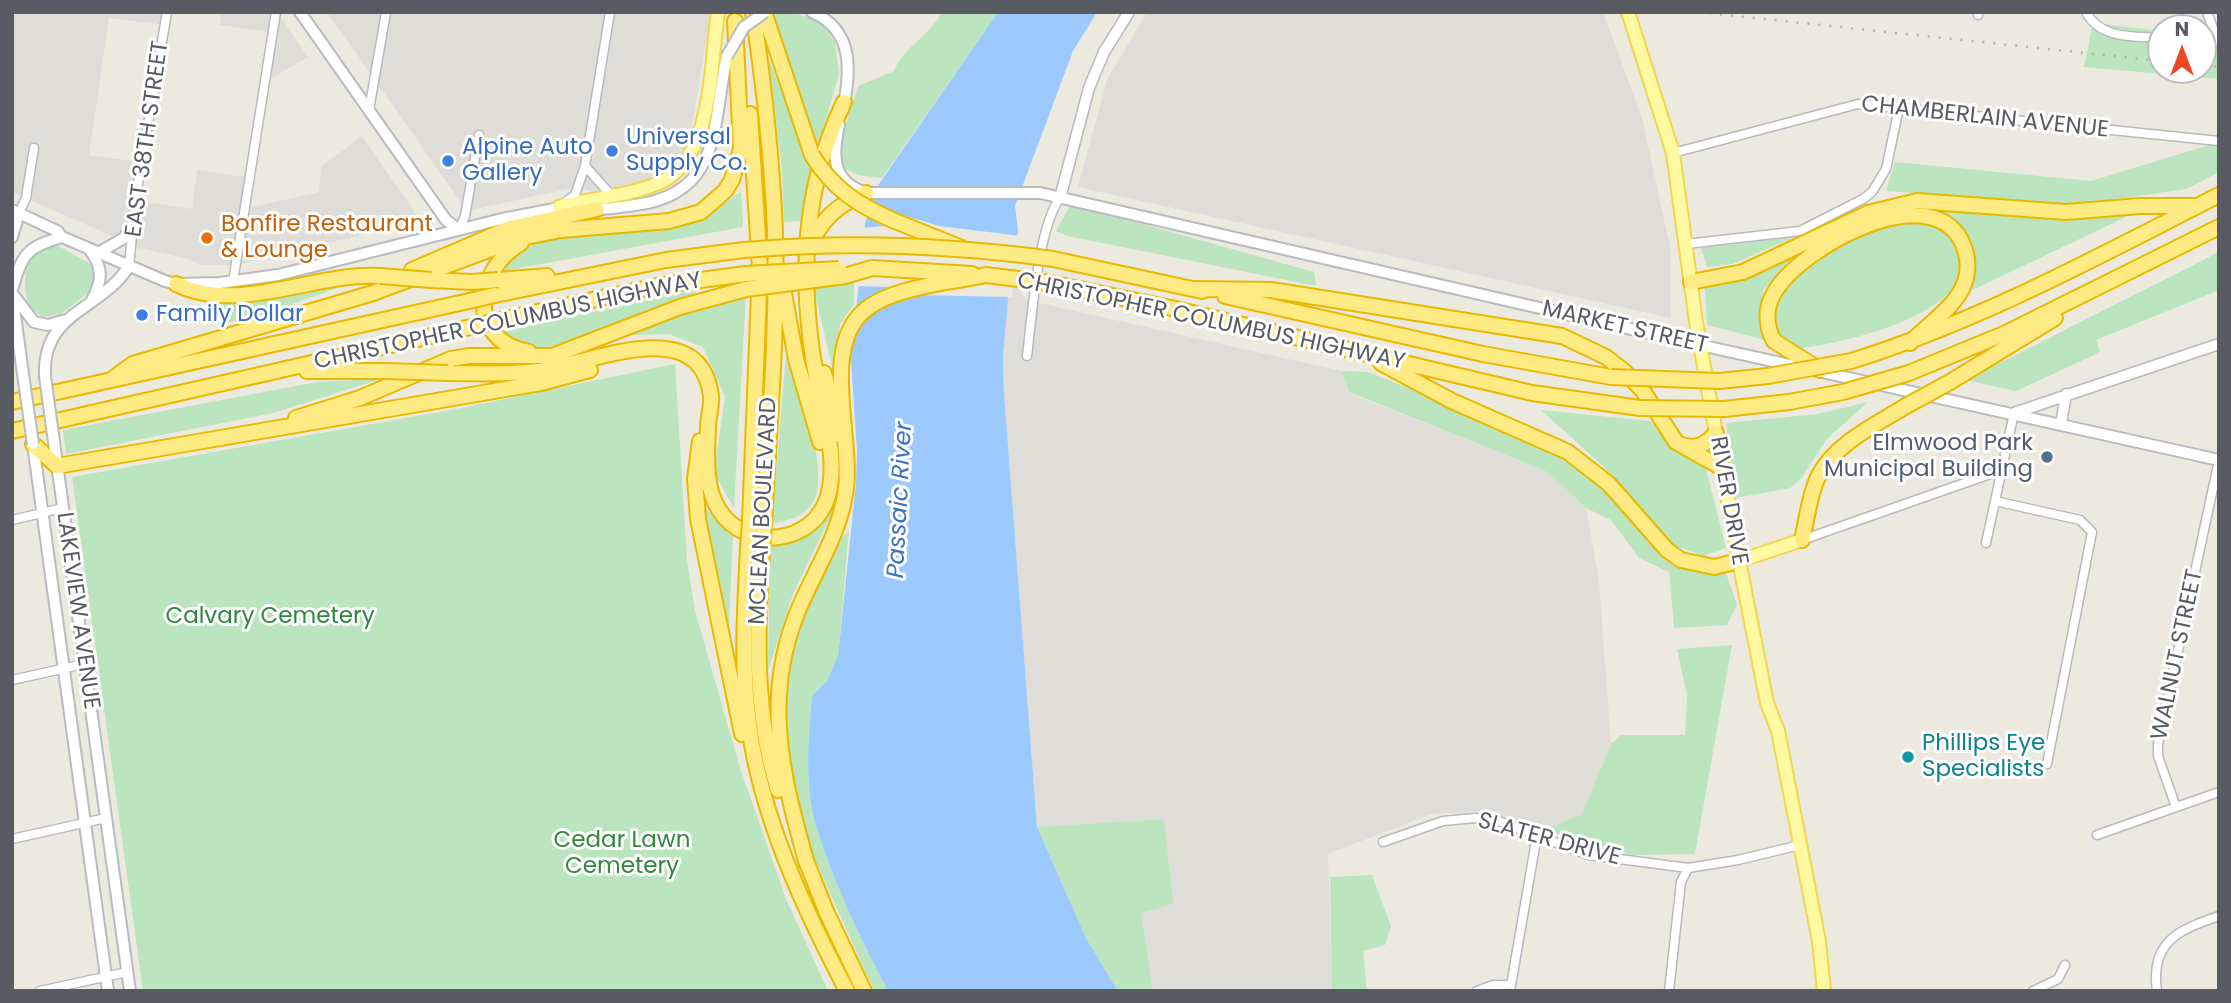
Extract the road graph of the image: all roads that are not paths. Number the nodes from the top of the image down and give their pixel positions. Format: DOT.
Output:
graph roads {
  1 [pos="167,12"];
  2 [pos="276,12"];
  3 [pos="300,12"];
  4 [pos="386,12"];
  5 [pos="610,12"];
  6 [pos="718,12"];
  7 [pos="753,12"];
  8 [pos="765,12"];
  9 [pos="812,12"];
  10 [pos="1129,12"];
  11 [pos="1628,12"];
  12 [pos="2085,12"];
  13 [pos="2207,12"];
  14 [pos="734,17"];
  15 [pos="2147,37"];
  16 [pos="2218,42"];
  17 [pos="844,102"];
  18 [pos="1899,108"];
  19 [pos="369,110"];
  20 [pos="480,135"];
  21 [pos="2219,141"];
  22 [pos="34,148"];
  23 [pos="1673,153"];
  24 [pos="585,166"];
  25 [pos="866,193"];
  26 [pos="611,195"];
  27 [pos="2219,195"];
  28 [pos="1060,198"];
  29 [pos="2196,206"];
  30 [pos="559,207"];
  31 [pos="597,209"];
  32 [pos="16,211"];
  33 [pos="2219,227"];
  34 [pos="131,229"];
  35 [pos="459,230"];
  36 [pos="545,233"];
  37 [pos="775,233"];
  38 [pos="12,237"];
  39 [pos="62,237"];
  40 [pos="1686,244"];
  41 [pos="964,248"];
  42 [pos="93,250"];
  43 [pos="804,259"];
  44 [pos="129,266"];
  45 [pos="2127,273"];
  46 [pos="986,275"];
  47 [pos="233,282"];
  48 [pos="746,282"];
  49 [pos="1691,282"];
  50 [pos="176,284"];
  51 [pos="496,288"];
  52 [pos="1196,289"];
  53 [pos="12,292"];
  54 [pos="357,296"];
  55 [pos="92,300"];
  56 [pos="66,319"];
  57 [pos="809,325"];
  58 [pos="1910,343"];
  59 [pos="2219,344"];
  60 [pos="1700,345"];
  61 [pos="662,348"];
  62 [pos="561,353"];
  63 [pos="1361,353"];
  64 [pos="1027,356"];
  65 [pos="16,358"];
  66 [pos="281,370"];
  67 [pos="1821,371"];
  68 [pos="111,380"];
  69 [pos="2066,394"];
  70 [pos="12,402"];
  71 [pos="2014,413"];
  72 [pos="2061,424"];
  73 [pos="708,428"];
  74 [pos="12,431"];
  75 [pos="255,431"];
  76 [pos="1716,433"];
  77 [pos="1676,442"];
  78 [pos="33,444"];
  79 [pos="846,456"];
  80 [pos="2219,460"];
  81 [pos="57,466"];
  82 [pos="1722,468"];
  83 [pos="2000,471"];
  84 [pos="830,477"];
  85 [pos="1995,501"];
  86 [pos="63,509"];
  87 [pos="42,513"];
  88 [pos="12,520"];
  89 [pos="757,523"];
  90 [pos="1802,540"];
  91 [pos="1986,543"];
  92 [pos="755,550"];
  93 [pos="1739,561"];
  94 [pos="84,664"];
  95 [pos="62,668"];
  96 [pos="12,680"];
  97 [pos="2047,764"];
  98 [pos="2219,793"];
  99 [pos="2176,807"];
  100 [pos="106,818"];
  101 [pos="85,822"];
  102 [pos="776,830"];
  103 [pos="1537,835"];
  104 [pos="2097,835"];
  105 [pos="12,839"];
  106 [pos="1383,842"];
  107 [pos="1800,845"];
  108 [pos="807,864"];
  109 [pos="1688,868"];
  110 [pos="2219,916"];
  111 [pos="2065,965"];
  112 [pos="128,972"];
  113 [pos="106,976"];
  114 [pos="1511,988"];
  115 [pos="40,991"];
  116 [pos="108,991"];
  117 [pos="130,991"];
  118 [pos="845,991"];
  119 [pos="864,991"];
  120 [pos="1477,991"];
  121 [pos="1669,991"];
  122 [pos="1825,991"];
  123 [pos="2033,991"];
  124 [pos="2157,991"];
  1 -- 34 [label="street, EAST 38TH STREET"];
  2 -- 47 [label="street"];
  3 -- 19 [label="main road"];
  4 -- 19 [label="street"];
  5 -- 24 [label="street"];
  6 -- 26 [label="main road"];
  7 -- 37 [label="highway, MCLEAN BOULEVARD"];
  8 -- 31 [label="main road, bridge"];
  8 -- 41 [label="highway, bridge"];
  9 -- 17 [label="main road"];
  10 -- 28 [label="street"];
  11 -- 23 [label="main road, RIVER DRIVE"];
  12 -- 15 [label="street"];
  13 -- 16 [label="street"];
  14 -- 36 [label="highway"];
  14 -- 89 [label="highway, MCLEAN BOULEVARD"];
  17 -- 25 [label="main road"];
  17 -- 43 [label="highway"];
  18 -- 21 [label="street, CHAMBERLAIN AVENUE"];
  18 -- 23 [label="street, CHAMBERLAIN AVENUE"];
  18 -- 40 [label="street"];
  19 -- 35 [label="main road"];
  20 -- 35 [label="street"];
  22 -- 32 [label="street"];
  23 -- 40 [label="main road, RIVER DRIVE"];
  24 -- 26 [label="street"];
  24 -- 30 [label="street"];
  25 -- 28 [label="main road, MARKET STREET"];
  25 -- 43 [label="highway"];
  26 -- 30 [label="main road"];
  27 -- 29 [label="highway, CHRISTOPHER COLUMBUS HIGHWAY"];
  28 -- 60 [label="main road, MARKET STREET"];
  28 -- 64 [label="street"];
  29 -- 49 [label="highway"];
  29 -- 58 [label="highway, CHRISTOPHER COLUMBUS HIGHWAY"];
  30 -- 31 [label="main road"];
  30 -- 35 [label="main road"];
  31 -- 54 [label="highway"];
  32 -- 38 [label="main road"];
  32 -- 39 [label="main road"];
  33 -- 45 [label="highway, CHRISTOPHER COLUMBUS HIGHWAY"];
  34 -- 42 [label="main road"];
  34 -- 44 [label="street, EAST 38TH STREET"];
  35 -- 47 [label="main road"];
  36 -- 54 [label="highway"];
  36 -- 62 [label="highway"];
  37 -- 84 [label="highway"];
  37 -- 89 [label="highway, MCLEAN BOULEVARD"];
  39 -- 42 [label="main road"];
  39 -- 53 [label="main road"];
  40 -- 49 [label="main road, RIVER DRIVE"];
  41 -- 51 [label="highway, CHRISTOPHER COLUMBUS HIGHWAY, bridge"];
  41 -- 52 [label="highway, CHRISTOPHER COLUMBUS HIGHWAY, bridge"];
  42 -- 44 [label="main road"];
  42 -- 55 [label="main road"];
  43 -- 57 [label="highway"];
  44 -- 50 [label="main road"];
  44 -- 55 [label="main road, LAKEVIEW AVENUE"];
  45 -- 63 [label="highway, CHRISTOPHER COLUMBUS HIGHWAY, bridge"];
  45 -- 90 [label="highway, bridge"];
  46 -- 48 [label="highway, CHRISTOPHER COLUMBUS HIGHWAY, bridge"];
  46 -- 63 [label="highway, CHRISTOPHER COLUMBUS HIGHWAY, bridge"];
  46 -- 79 [label="highway"];
  47 -- 50 [label="main road"];
  48 -- 62 [label="highway"];
  48 -- 66 [label="highway, CHRISTOPHER COLUMBUS HIGHWAY, bridge"];
  49 -- 60 [label="main road, RIVER DRIVE"];
  50 -- 51 [label="highway, bridge"];
  51 -- 68 [label="highway, CHRISTOPHER COLUMBUS HIGHWAY, bridge"];
  52 -- 58 [label="highway, CHRISTOPHER COLUMBUS HIGHWAY, bridge"];
  52 -- 77 [label="highway"];
  53 -- 56 [label="main road"];
  53 -- 65 [label="main road, LAKEVIEW AVENUE"];
  54 -- 68 [label="highway"];
  55 -- 56 [label="main road, LAKEVIEW AVENUE"];
  56 -- 81 [label="main road, LAKEVIEW AVENUE, bridge"];
  57 -- 79 [label="highway"];
  57 -- 84 [label="highway"];
  58 -- 67 [label="highway"];
  59 -- 69 [label="street"];
  60 -- 67 [label="main road, MARKET STREET"];
  60 -- 76 [label="main road, RIVER DRIVE"];
  61 -- 66 [label="highway, bridge"];
  61 -- 73 [label="highway"];
  61 -- 75 [label="highway"];
  62 -- 75 [label="highway"];
  63 -- 93 [label="highway"];
  65 -- 78 [label="main road, LAKEVIEW AVENUE, bridge"];
  66 -- 74 [label="highway, CHRISTOPHER COLUMBUS HIGHWAY"];
  67 -- 71 [label="main road, MARKET STREET"];
  68 -- 70 [label="highway, CHRISTOPHER COLUMBUS HIGHWAY"];
  69 -- 71 [label="street"];
  69 -- 72 [label="street"];
  71 -- 72 [label="main road, MARKET STREET"];
  71 -- 83 [label="street"];
  72 -- 80 [label="main road, MARKET STREET"];
  73 -- 84 [label="highway"];
  73 -- 102 [label="highway"];
  75 -- 81 [label="highway"];
  76 -- 77 [label="highway"];
  76 -- 82 [label="main road, RIVER DRIVE"];
  77 -- 82 [label="highway"];
  78 -- 81 [label="highway"];
  78 -- 87 [label="main road, LAKEVIEW AVENUE"];
  79 -- 108 [label="highway"];
  80 -- 99 [label="street, WALNUT STREET"];
  81 -- 86 [label="main road, LAKEVIEW AVENUE"];
  82 -- 93 [label="main road, RIVER DRIVE"];
  83 -- 85 [label="street"];
  83 -- 90 [label="street"];
  85 -- 91 [label="street"];
  85 -- 97 [label="street"];
  86 -- 87 [label="street"];
  86 -- 94 [label="main road, LAKEVIEW AVENUE"];
  87 -- 88 [label="street"];
  87 -- 95 [label="main road, LAKEVIEW AVENUE"];
  89 -- 92 [label="highway, MCLEAN BOULEVARD, bridge"];
  90 -- 93 [label="main road"];
  92 -- 102 [label="highway, MCLEAN BOULEVARD"];
  92 -- 108 [label="highway, MCLEAN BOULEVARD"];
  93 -- 107 [label="main road, RIVER DRIVE"];
  94 -- 95 [label="street"];
  94 -- 100 [label="main road, LAKEVIEW AVENUE"];
  95 -- 96 [label="street"];
  95 -- 101 [label="main road, LAKEVIEW AVENUE"];
  98 -- 99 [label="street"];
  99 -- 104 [label="street"];
  100 -- 101 [label="street"];
  100 -- 112 [label="main road, LAKEVIEW AVENUE"];
  101 -- 105 [label="street"];
  101 -- 113 [label="main road, LAKEVIEW AVENUE"];
  102 -- 118 [label="highway, MCLEAN BOULEVARD"];
  103 -- 106 [label="street, SLATER DRIVE"];
  103 -- 109 [label="street, SLATER DRIVE"];
  103 -- 114 [label="street"];
  107 -- 109 [label="street, SLATER DRIVE"];
  107 -- 122 [label="main road, RIVER DRIVE"];
  108 -- 119 [label="highway, MCLEAN BOULEVARD"];
  109 -- 121 [label="street"];
  110 -- 124 [label="street"];
  111 -- 123 [label="street"];
  112 -- 113 [label="street"];
  112 -- 117 [label="main road, LAKEVIEW AVENUE"];
  113 -- 115 [label="street"];
  113 -- 116 [label="main road, LAKEVIEW AVENUE"];
  114 -- 120 [label="street"];
}
